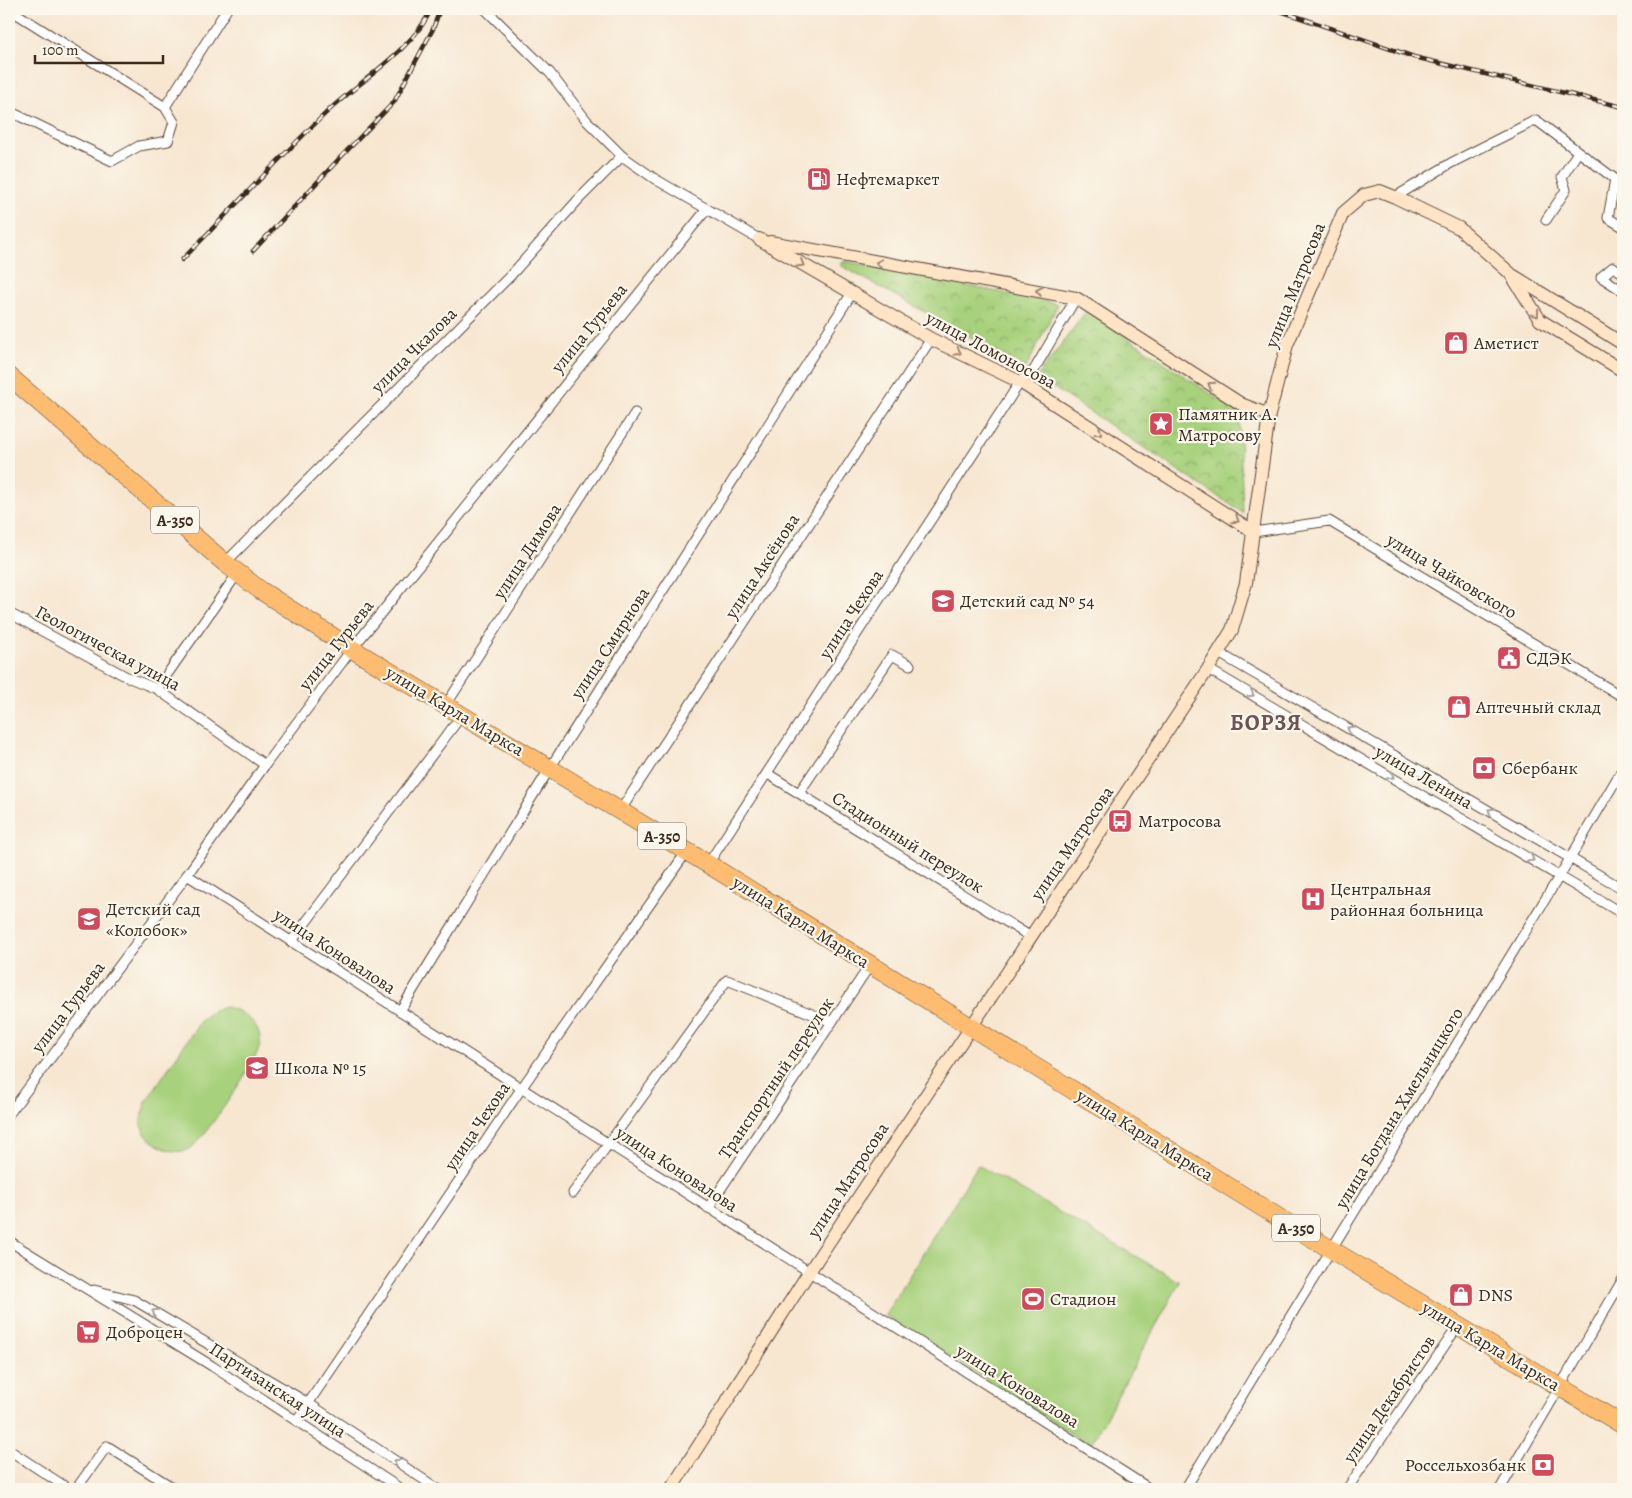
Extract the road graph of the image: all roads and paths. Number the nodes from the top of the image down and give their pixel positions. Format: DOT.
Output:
graph roads {
  1 [pos="9,9"];
  2 [pos="227,9"];
  3 [pos="485,9"];
  4 [pos="165,107"];
  5 [pos="9,112"];
  6 [pos="1578,152"];
  7 [pos="622,156"];
  8 [pos="1615,179"];
  9 [pos="1623,186"];
  10 [pos="1395,197"];
  11 [pos="706,209"];
  12 [pos="1546,220"];
  13 [pos="1623,227"];
  14 [pos="759,239"];
  15 [pos="1623,273"];
  16 [pos="1510,274"];
  17 [pos="1623,291"];
  18 [pos="852,293"];
  19 [pos="1076,298"];
  20 [pos="931,339"];
  21 [pos="1623,344"];
  22 [pos="1623,371"];
  23 [pos="9,376"];
  24 [pos="1020,382"];
  25 [pos="636,413"];
  26 [pos="1269,415"];
  27 [pos="1254,532"];
  28 [pos="231,569"];
  29 [pos="9,612"];
  30 [pos="352,649"];
  31 [pos="1219,653"];
  32 [pos="910,665"];
  33 [pos="1208,670"];
  34 [pos="157,689"];
  35 [pos="1623,697"];
  36 [pos="446,706"];
  37 [pos="462,716"];
  38 [pos="265,765"];
  39 [pos="550,768"];
  40 [pos="1623,768"];
  41 [pos="768,774"];
  42 [pos="799,793"];
  43 [pos="620,811"];
  44 [pos="687,851"];
  45 [pos="1571,858"];
  46 [pos="708,864"];
  47 [pos="187,875"];
  48 [pos="1560,875"];
  49 [pos="1623,889"];
  50 [pos="1623,914"];
  51 [pos="1030,937"];
  52 [pos="291,942"];
  53 [pos="870,965"];
  54 [pos="400,1012"];
  55 [pos="832,1022"];
  56 [pos="971,1026"];
  57 [pos="522,1089"];
  58 [pos="9,1114"];
  59 [pos="608,1144"];
  60 [pos="573,1193"];
  61 [pos="708,1208"];
  62 [pos="9,1241"];
  63 [pos="1331,1249"];
  64 [pos="809,1272"];
  65 [pos="1623,1279"];
  66 [pos="87,1289"];
  67 [pos="1458,1326"];
  68 [pos="1560,1388"];
  69 [pos="308,1403"];
  70 [pos="297,1420"];
  71 [pos="1623,1425"];
  72 [pos="9,1450"];
  73 [pos="69,1489"];
  74 [pos="76,1489"];
  75 [pos="175,1489"];
  76 [pos="401,1489"];
  77 [pos="438,1489"];
  78 [pos="671,1489"];
  79 [pos="1150,1489"];
  80 [pos="1185,1489"];
  81 [pos="1347,1489"];
  82 [pos="1500,1489"];
  1 -- 4 [label="street"];
  2 -- 4 [label="street"];
  3 -- 7 [label="street, улица Ломоносова"];
  4 -- 5 [label="street"];
  6 -- 8 [label="street"];
  6 -- 10 [label="street"];
  6 -- 12 [label="street"];
  7 -- 11 [label="street, улица Ломоносова"];
  7 -- 28 [label="street, улица Чкалова"];
  8 -- 9 [label="street"];
  8 -- 13 [label="street"];
  10 -- 16 [label="street, улица Матросова"];
  10 -- 26 [label="street, улица Матросова"];
  11 -- 14 [label="street, улица Ломоносова"];
  11 -- 30 [label="street, улица Гурьева"];
  14 -- 18 [label="street, улица Ломоносова, one-way"];
  19 -- 14 [label="street, улица Ломоносова, one-way"];
  15 -- 17 [label="street"];
  16 -- 21 [label="street"];
  16 -- 22 [label="street, one-way"];
  18 -- 20 [label="street, улица Ломоносова"];
  18 -- 39 [label="street, улица Смирнова"];
  19 -- 24 [label="street, улица Чехова"];
  26 -- 19 [label="street, улица Ломоносова, one-way"];
  20 -- 24 [label="street, улица Ломоносова, one-way"];
  20 -- 43 [label="street, улица Аксёнова"];
  23 -- 28 [label="highway, улица Карла Маркса / А-350"];
  24 -- 27 [label="street, улица Ломоносова, one-way"];
  24 -- 41 [label="street, улица Чехова"];
  25 -- 36 [label="street, улица Димова"];
  26 -- 27 [label="street, улица Матросова"];
  27 -- 31 [label="street, улица Матросова"];
  27 -- 35 [label="street, улица Чайковского"];
  28 -- 30 [label="highway, улица Карла Маркса / А-350"];
  28 -- 34 [label="street, улица Чкалова"];
  29 -- 34 [label="street, Геологическая улица"];
  30 -- 36 [label="highway, улица Карла Маркса / А-350"];
  30 -- 38 [label="street, улица Гурьева"];
  31 -- 33 [label="street, улица Матросова"];
  45 -- 31 [label="street, улица Ленина, one-way"];
  32 -- 42 [label="street"];
  33 -- 48 [label="street, улица Ленина, one-way"];
  33 -- 51 [label="street, улица Матросова"];
  34 -- 38 [label="street, Геологическая улица"];
  36 -- 37 [label="highway, улица Карла Маркса / А-350"];
  37 -- 39 [label="highway, улица Карла Маркса / А-350"];
  37 -- 52 [label="street"];
  38 -- 47 [label="street, улица Гурьева"];
  39 -- 43 [label="highway, улица Карла Маркса / А-350"];
  39 -- 54 [label="street, улица Смирнова"];
  40 -- 45 [label="street, улица Богдана Хмельницкого"];
  41 -- 42 [label="street, Стадионный переулок"];
  41 -- 46 [label="street, улица Чехова"];
  42 -- 51 [label="street, Стадионный переулок"];
  43 -- 44 [label="highway, улица Карла Маркса / А-350"];
  44 -- 46 [label="highway, улица Карла Маркса / А-350"];
  44 -- 57 [label="street, улица Чехова"];
  45 -- 48 [label="street, улица Богдана Хмельницкого"];
  45 -- 49 [label="street, улица Ленина"];
  46 -- 53 [label="highway, улица Карла Маркса / А-350"];
  47 -- 52 [label="street, улица Коновалова"];
  47 -- 58 [label="street, улица Гурьева"];
  48 -- 50 [label="street, улица Ленина"];
  48 -- 63 [label="street, улица Богдана Хмельницкого"];
  51 -- 56 [label="street, улица Матросова"];
  52 -- 54 [label="street, улица Коновалова"];
  53 -- 55 [label="street, Транспортный переулок"];
  53 -- 56 [label="highway, улица Карла Маркса / А-350"];
  54 -- 57 [label="street, улица Коновалова"];
  55 -- 59 [label="street"];
  55 -- 61 [label="street, Транспортный переулок"];
  56 -- 63 [label="highway, улица Карла Маркса / А-350"];
  56 -- 64 [label="street, улица Матросова"];
  57 -- 59 [label="street, улица Коновалова"];
  57 -- 69 [label="street, улица Чехова"];
  59 -- 60 [label="street"];
  59 -- 61 [label="street, улица Коновалова"];
  61 -- 64 [label="street, улица Коновалова"];
  62 -- 66 [label="street, Партизанская улица"];
  63 -- 67 [label="highway, улица Карла Маркса / А-350"];
  63 -- 80 [label="street, улица Богдана Хмельницкого"];
  64 -- 78 [label="street, улица Матросова"];
  64 -- 79 [label="street, улица Коновалова"];
  65 -- 68 [label="street"];
  69 -- 66 [label="street, one-way"];
  66 -- 70 [label="street, Партизанская улица"];
  67 -- 68 [label="highway, улица Карла Маркса / А-350"];
  67 -- 81 [label="street, улица Декабристов"];
  68 -- 71 [label="highway, улица Карла Маркса / А-350"];
  68 -- 82 [label="street"];
  69 -- 70 [label="street, улица Чехова"];
  77 -- 69 [label="street, one-way"];
  70 -- 76 [label="street, Партизанская улица"];
  72 -- 73 [label="street"];
  74 -- 75 [label="street"];
}
